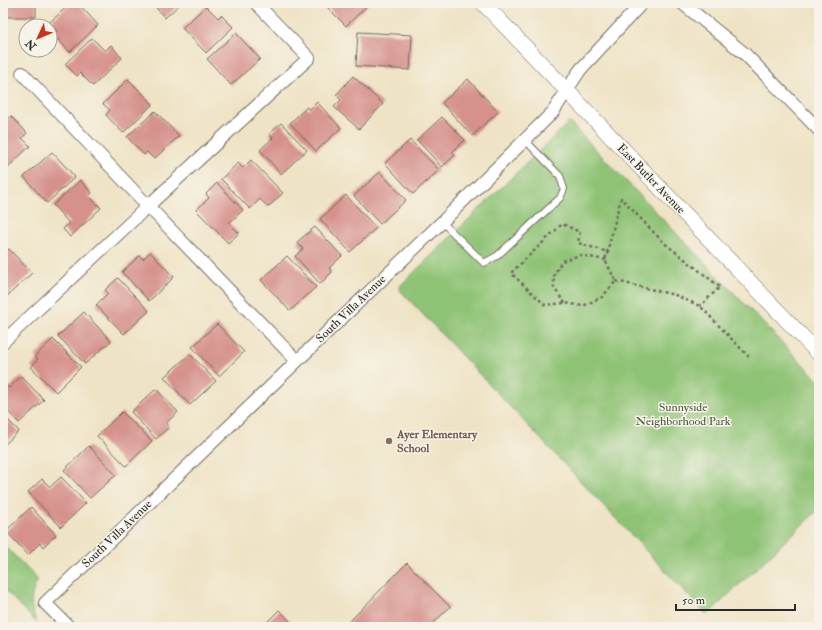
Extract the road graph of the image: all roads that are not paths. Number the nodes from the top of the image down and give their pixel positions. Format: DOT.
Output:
graph roads {
  1 [pos="256,3"];
  2 [pos="484,3"];
  3 [pos="642,3"];
  4 [pos="682,3"];
  5 [pos="22,73"];
  6 [pos="567,90"];
  7 [pos="819,130"];
  8 [pos="525,140"];
  9 [pos="148,206"];
  10 [pos="442,222"];
  11 [pos="3,342"];
  12 [pos="819,354"];
  13 [pos="297,361"];
  14 [pos="69,627"];
  1 -- 9 [label="street"];
  2 -- 6 [label="street, East Butler Avenue"];
  3 -- 6 [label="street, South Villa Avenue"];
  4 -- 7 [label="street"];
  5 -- 9 [label="street"];
  6 -- 8 [label="street, South Villa Avenue"];
  6 -- 12 [label="street, East Butler Avenue"];
  8 -- 10 [label="street, South Villa Avenue"];
  8 -- 10 [label="lane"];
  9 -- 11 [label="street"];
  9 -- 13 [label="street"];
  10 -- 13 [label="street, South Villa Avenue"];
  13 -- 14 [label="street, South Villa Avenue"];
}
